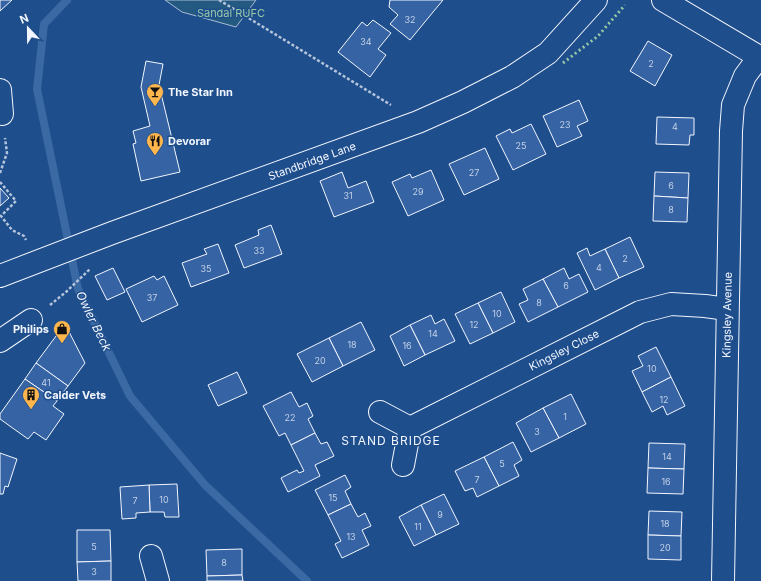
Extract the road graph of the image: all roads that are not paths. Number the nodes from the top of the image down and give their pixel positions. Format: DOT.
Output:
graph roads {
  1 [pos="596,0"];
  2 [pos="663,0"];
  3 [pos="760,57"];
  4 [pos="0,90"];
  5 [pos="2,114"];
  6 [pos="0,276"];
  7 [pos="727,309"];
  8 [pos="31,320"];
  9 [pos="0,341"];
  10 [pos="380,412"];
  11 [pos="410,428"];
  12 [pos="403,465"];
  13 [pos="151,556"];
  14 [pos="158,581"];
  15 [pos="723,581"];
  1 -- 6 [label="street, Standbridge Lane"];
  2 -- 3 [label="street, Kingsley Avenue"];
  3 -- 7 [label="street, Kingsley Avenue"];
  4 -- 5 [label="street"];
  7 -- 11 [label="street, Kingsley Close"];
  7 -- 15 [label="street, Kingsley Avenue"];
  8 -- 9 [label="street"];
  10 -- 11 [label="street"];
  11 -- 12 [label="street"];
  13 -- 14 [label="street"];
}
